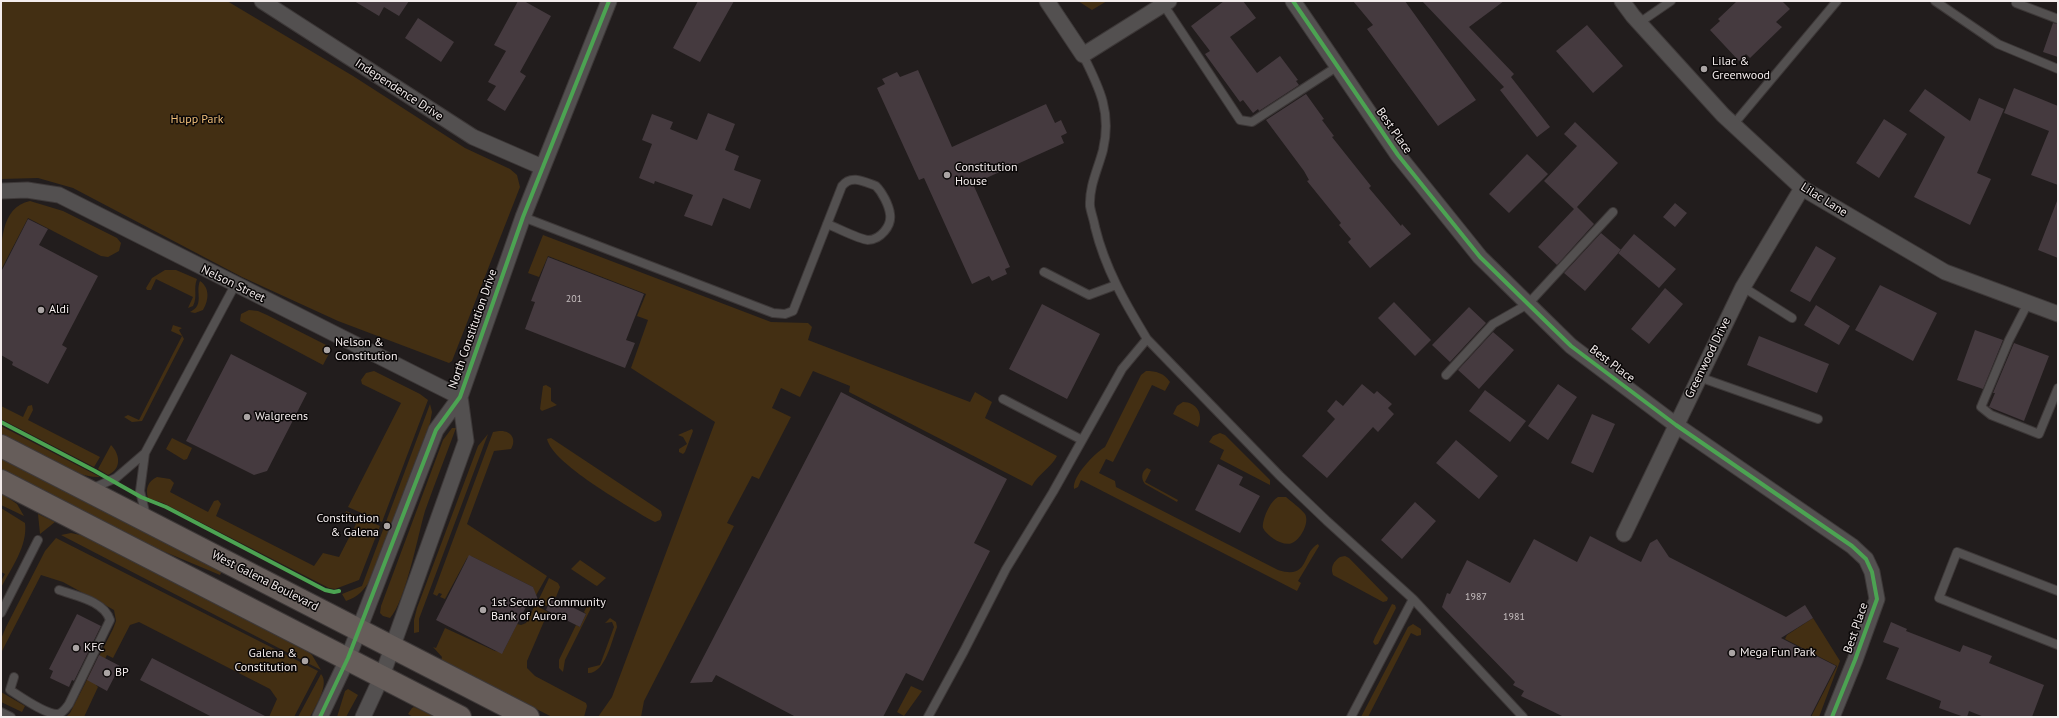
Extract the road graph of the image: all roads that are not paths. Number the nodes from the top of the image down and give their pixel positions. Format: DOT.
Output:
graph roads {
  1 [pos="262,1"];
  2 [pos="609,1"];
  3 [pos="1047,1"];
  4 [pos="1293,1"];
  5 [pos="1622,1"];
  6 [pos="1671,1"];
  7 [pos="1837,1"];
  8 [pos="1935,1"];
  9 [pos="2017,1"];
  10 [pos="1166,3"];
  11 [pos="2058,19"];
  12 [pos="1639,23"];
  13 [pos="1083,54"];
  14 [pos="1338,66"];
  15 [pos="2058,69"];
  16 [pos="1734,125"];
  17 [pos="542,167"];
  18 [pos="1802,188"];
  19 [pos="1,191"];
  20 [pos="1613,212"];
  21 [pos="523,217"];
  22 [pos="827,224"];
  23 [pos="1044,272"];
  24 [pos="235,285"];
  25 [pos="1116,285"];
  26 [pos="1743,287"];
  27 [pos="2028,303"];
  28 [pos="1528,304"];
  29 [pos="2058,314"];
  30 [pos="1792,318"];
  31 [pos="1147,339"];
  32 [pos="1446,375"];
  33 [pos="1699,377"];
  34 [pos="2058,388"];
  35 [pos="460,397"];
  36 [pos="1003,398"];
  37 [pos="1818,419"];
  38 [pos="1676,425"];
  39 [pos="1082,440"];
  40 [pos="1,446"];
  41 [pos="145,453"];
  42 [pos="1,481"];
  43 [pos="87,490"];
  44 [pos="148,522"];
  45 [pos="1624,534"];
  46 [pos="38,540"];
  47 [pos="59,590"];
  48 [pos="2058,591"];
  49 [pos="1413,599"];
  50 [pos="1,613"];
  51 [pos="359,629"];
  52 [pos="2058,645"];
  53 [pos="392,647"];
  54 [pos="348,658"];
  55 [pos="382,676"];
  56 [pos="14,677"];
  57 [pos="1,712"];
  58 [pos="11,717"];
  59 [pos="320,717"];
  60 [pos="363,717"];
  61 [pos="460,717"];
  62 [pos="528,717"];
  63 [pos="928,717"];
  64 [pos="1352,717"];
  65 [pos="1523,717"];
  66 [pos="1832,717"];
  1 -- 17 [label="street, Independence Drive"];
  2 -- 17 [label="street, North Constitution Drive"];
  3 -- 13 [label="street"];
  4 -- 14 [label="street, Best Place"];
  5 -- 12 [label="street, Lilac Lane"];
  6 -- 12 [label="lane"];
  7 -- 16 [label="lane"];
  8 -- 15 [label="lane"];
  9 -- 11 [label="lane"];
  10 -- 13 [label="street"];
  10 -- 14 [label="lane"];
  12 -- 16 [label="street, Lilac Lane"];
  13 -- 25 [label="lane"];
  14 -- 28 [label="street, Best Place"];
  16 -- 18 [label="street, Lilac Lane"];
  17 -- 21 [label="street, North Constitution Drive"];
  18 -- 26 [label="street, Greenwood Drive"];
  18 -- 27 [label="street, Lilac Lane"];
  19 -- 24 [label="street, Nelson Street"];
  20 -- 28 [label="lane"];
  21 -- 22 [label="lane"];
  21 -- 35 [label="street, North Constitution Drive"];
  22 -- 22 [label="lane"];
  23 -- 25 [label="lane"];
  24 -- 35 [label="street, Nelson Street"];
  24 -- 41 [label="lane"];
  25 -- 31 [label="lane"];
  26 -- 30 [label="lane"];
  26 -- 33 [label="street, Greenwood Drive"];
  27 -- 29 [label="street, Lilac Lane"];
  27 -- 34 [label="lane"];
  28 -- 32 [label="lane"];
  28 -- 38 [label="street, Best Place"];
  31 -- 39 [label="lane"];
  31 -- 49 [label="lane"];
  33 -- 37 [label="lane"];
  33 -- 38 [label="street, Greenwood Drive"];
  35 -- 51 [label="street, North Constitution Drive"];
  35 -- 53 [label="street, North Constitution Drive"];
  36 -- 39 [label="lane"];
  38 -- 45 [label="street, Greenwood Drive"];
  38 -- 66 [label="street, Best Place"];
  39 -- 63 [label="lane"];
  40 -- 43 [label="main road, West Galena Boulevard"];
  41 -- 43 [label="lane"];
  41 -- 44 [label="lane"];
  42 -- 54 [label="main road"];
  43 -- 44 [label="main road, West Galena Boulevard"];
  44 -- 51 [label="main road, West Galena Boulevard"];
  46 -- 50 [label="lane"];
  47 -- 56 [label="lane"];
  48 -- 52 [label="lane"];
  49 -- 64 [label="lane"];
  49 -- 65 [label="lane"];
  51 -- 53 [label="main road, West Galena Boulevard"];
  51 -- 54 [label="street, North Constitution Drive"];
  53 -- 55 [label="street, North Constitution Drive"];
  53 -- 62 [label="main road, West Galena Boulevard"];
  54 -- 55 [label="main road"];
  54 -- 59 [label="street, North Constitution Drive"];
  55 -- 60 [label="street, North Constitution Drive"];
  55 -- 61 [label="main road"];
  57 -- 58 [label="lane"];
}
